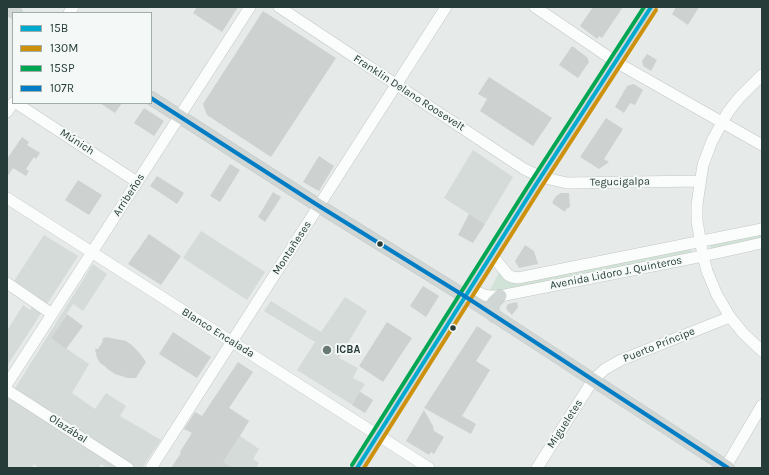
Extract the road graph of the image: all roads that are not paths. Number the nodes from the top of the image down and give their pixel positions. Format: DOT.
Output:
graph roads {
  1 [pos="250,7"];
  2 [pos="279,7"];
  3 [pos="446,7"];
  4 [pos="535,7"];
  5 [pos="651,7"];
  6 [pos="616,62"];
  7 [pos="762,75"];
  8 [pos="396,85"];
  9 [pos="152,99"];
  10 [pos="13,104"];
  11 [pos="16,104"];
  12 [pos="7,112"];
  13 [pos="180,117"];
  14 [pos="721,123"];
  15 [pos="762,145"];
  16 [pos="541,177"];
  17 [pos="700,180"];
  18 [pos="137,182"];
  19 [pos="7,198"];
  20 [pos="319,206"];
  21 [pos="762,229"];
  22 [pos="700,242"];
  23 [pos="762,243"];
  24 [pos="92,252"];
  25 [pos="492,255"];
  26 [pos="703,256"];
  27 [pos="7,284"];
  28 [pos="469,293"];
  29 [pos="500,296"];
  30 [pos="52,314"];
  31 [pos="494,316"];
  32 [pos="730,317"];
  33 [pos="232,342"];
  34 [pos="762,351"];
  35 [pos="593,380"];
  36 [pos="7,384"];
  37 [pos="7,390"];
  38 [pos="762,405"];
  39 [pos="378,435"];
  40 [pos="128,468"];
  41 [pos="151,468"];
  42 [pos="357,468"];
  43 [pos="429,468"];
  44 [pos="537,468"];
  45 [pos="726,468"];
  1 -- 13 [label="street, Arribeños"];
  2 -- 8 [label="street, Franklin Delano Roosevelt"];
  3 -- 8 [label="street, Montañeses"];
  4 -- 6 [label="street"];
  5 -- 6 [label="main road"];
  6 -- 14 [label="street"];
  6 -- 16 [label="main road"];
  7 -- 14 [label="street"];
  8 -- 16 [label="street, Franklin Delano Roosevelt"];
  8 -- 20 [label="street, Montañeses"];
  9 -- 13 [label="main road"];
  10 -- 12 [label="street"];
  11 -- 18 [label="street, Múnich"];
  13 -- 18 [label="street, Arribeños"];
  13 -- 20 [label="main road"];
  14 -- 15 [label="street"];
  14 -- 17 [label="street"];
  16 -- 17 [label="street, Tegucigalpa"];
  16 -- 25 [label="main road"];
  17 -- 22 [label="street"];
  18 -- 24 [label="street, Arribeños"];
  19 -- 24 [label="street, Blanco Encalada"];
  20 -- 28 [label="main road"];
  20 -- 33 [label="street, Montañeses"];
  21 -- 22 [label="street, Avenida Lidoro J. Quinteros"];
  22 -- 25 [label="street, Avenida Lidoro J. Quinteros"];
  22 -- 26 [label="street"];
  23 -- 26 [label="street, Avenida Lidoro J. Quinteros"];
  24 -- 30 [label="street, Arribeños"];
  24 -- 33 [label="street, Blanco Encalada"];
  25 -- 28 [label="main road"];
  26 -- 29 [label="street, Avenida Lidoro J. Quinteros"];
  26 -- 32 [label="street"];
  27 -- 30 [label="street"];
  28 -- 29 [label="street, Avenida Lidoro J. Quinteros"];
  28 -- 31 [label="main road"];
  28 -- 39 [label="main road"];
  29 -- 31 [label="main road"];
  30 -- 36 [label="street, Arribeños"];
  31 -- 35 [label="main road"];
  32 -- 34 [label="street"];
  32 -- 35 [label="street, Puerto Príncipe"];
  33 -- 39 [label="street, Blanco Encalada"];
  33 -- 41 [label="street, Montañeses"];
  35 -- 44 [label="street, Migueletes"];
  35 -- 45 [label="main road"];
  37 -- 40 [label="street, Olazábal"];
  38 -- 45 [label="street"];
  39 -- 42 [label="main road"];
  39 -- 43 [label="street, Blanco Encalada"];
}
